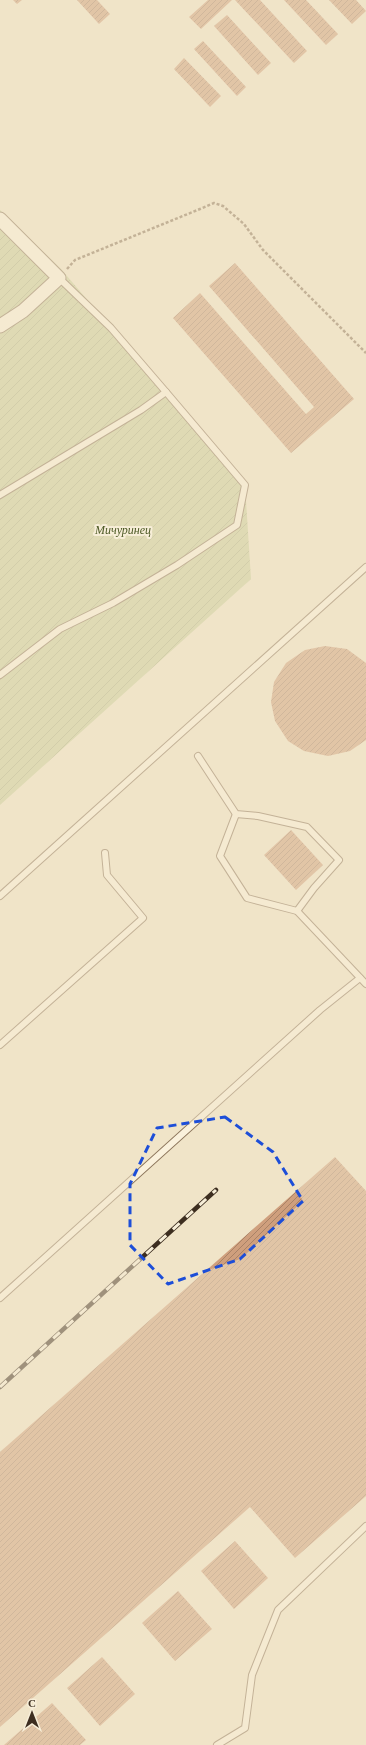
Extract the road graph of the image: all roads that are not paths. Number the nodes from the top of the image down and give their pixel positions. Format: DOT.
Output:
graph roads {
  1 [pos="0,219"];
  2 [pos="60,278"];
  3 [pos="0,326"];
  4 [pos="166,392"];
  5 [pos="0,496"];
  6 [pos="366,567"];
  7 [pos="0,675"];
  8 [pos="198,756"];
  9 [pos="236,814"];
  10 [pos="105,853"];
  11 [pos="0,896"];
  12 [pos="297,911"];
  13 [pos="360,978"];
  14 [pos="366,984"];
  15 [pos="0,1045"];
  16 [pos="0,1298"];
  17 [pos="366,1526"];
  18 [pos="218,1745"];
  1 -- 2 [label="street"];
  2 -- 3 [label="street"];
  2 -- 4 [label="lane"];
  4 -- 5 [label="lane"];
  4 -- 7 [label="lane"];
  6 -- 11 [label="lane"];
  8 -- 9 [label="lane"];
  9 -- 12 [label="lane"];
  9 -- 12 [label="lane"];
  10 -- 15 [label="lane"];
  12 -- 13 [label="lane"];
  13 -- 14 [label="lane"];
  13 -- 16 [label="lane"];
  17 -- 18 [label="lane"];
}
